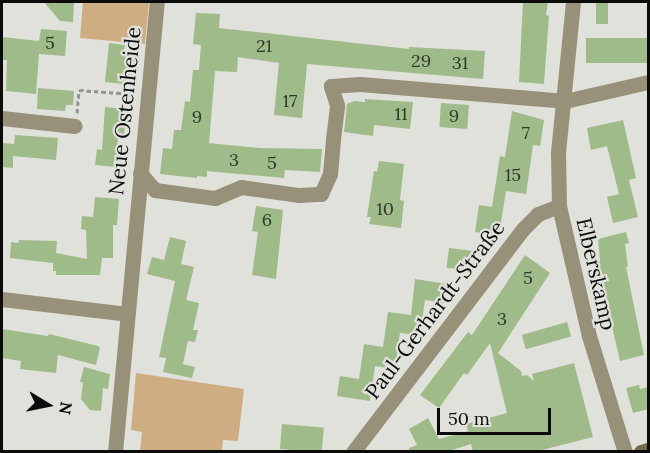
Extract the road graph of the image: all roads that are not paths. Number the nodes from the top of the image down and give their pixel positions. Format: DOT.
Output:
graph roads {
  1 [pos="157,2"];
  2 [pos="573,2"];
  3 [pos="648,82"];
  4 [pos="565,101"];
  5 [pos="2,118"];
  6 [pos="75,126"];
  7 [pos="140,173"];
  8 [pos="559,206"];
  9 [pos="2,299"];
  10 [pos="127,314"];
  11 [pos="648,450"];
  12 [pos="115,452"];
  13 [pos="353,452"];
  14 [pos="625,452"];
  15 [pos="641,452"];
  1 -- 7 [label="street, Neue Ostenheide"];
  2 -- 4 [label="street, Elberskamp"];
  3 -- 4 [label="street"];
  4 -- 7 [label="street"];
  4 -- 8 [label="street, Elberskamp"];
  5 -- 6 [label="street"];
  7 -- 10 [label="street, Neue Ostenheide"];
  8 -- 13 [label="street, Paul-Gerhardt-Straße"];
  8 -- 14 [label="street, Elberskamp"];
  9 -- 10 [label="street"];
  10 -- 12 [label="street, Neue Ostenheide"];
  11 -- 15 [label="street"];
}
